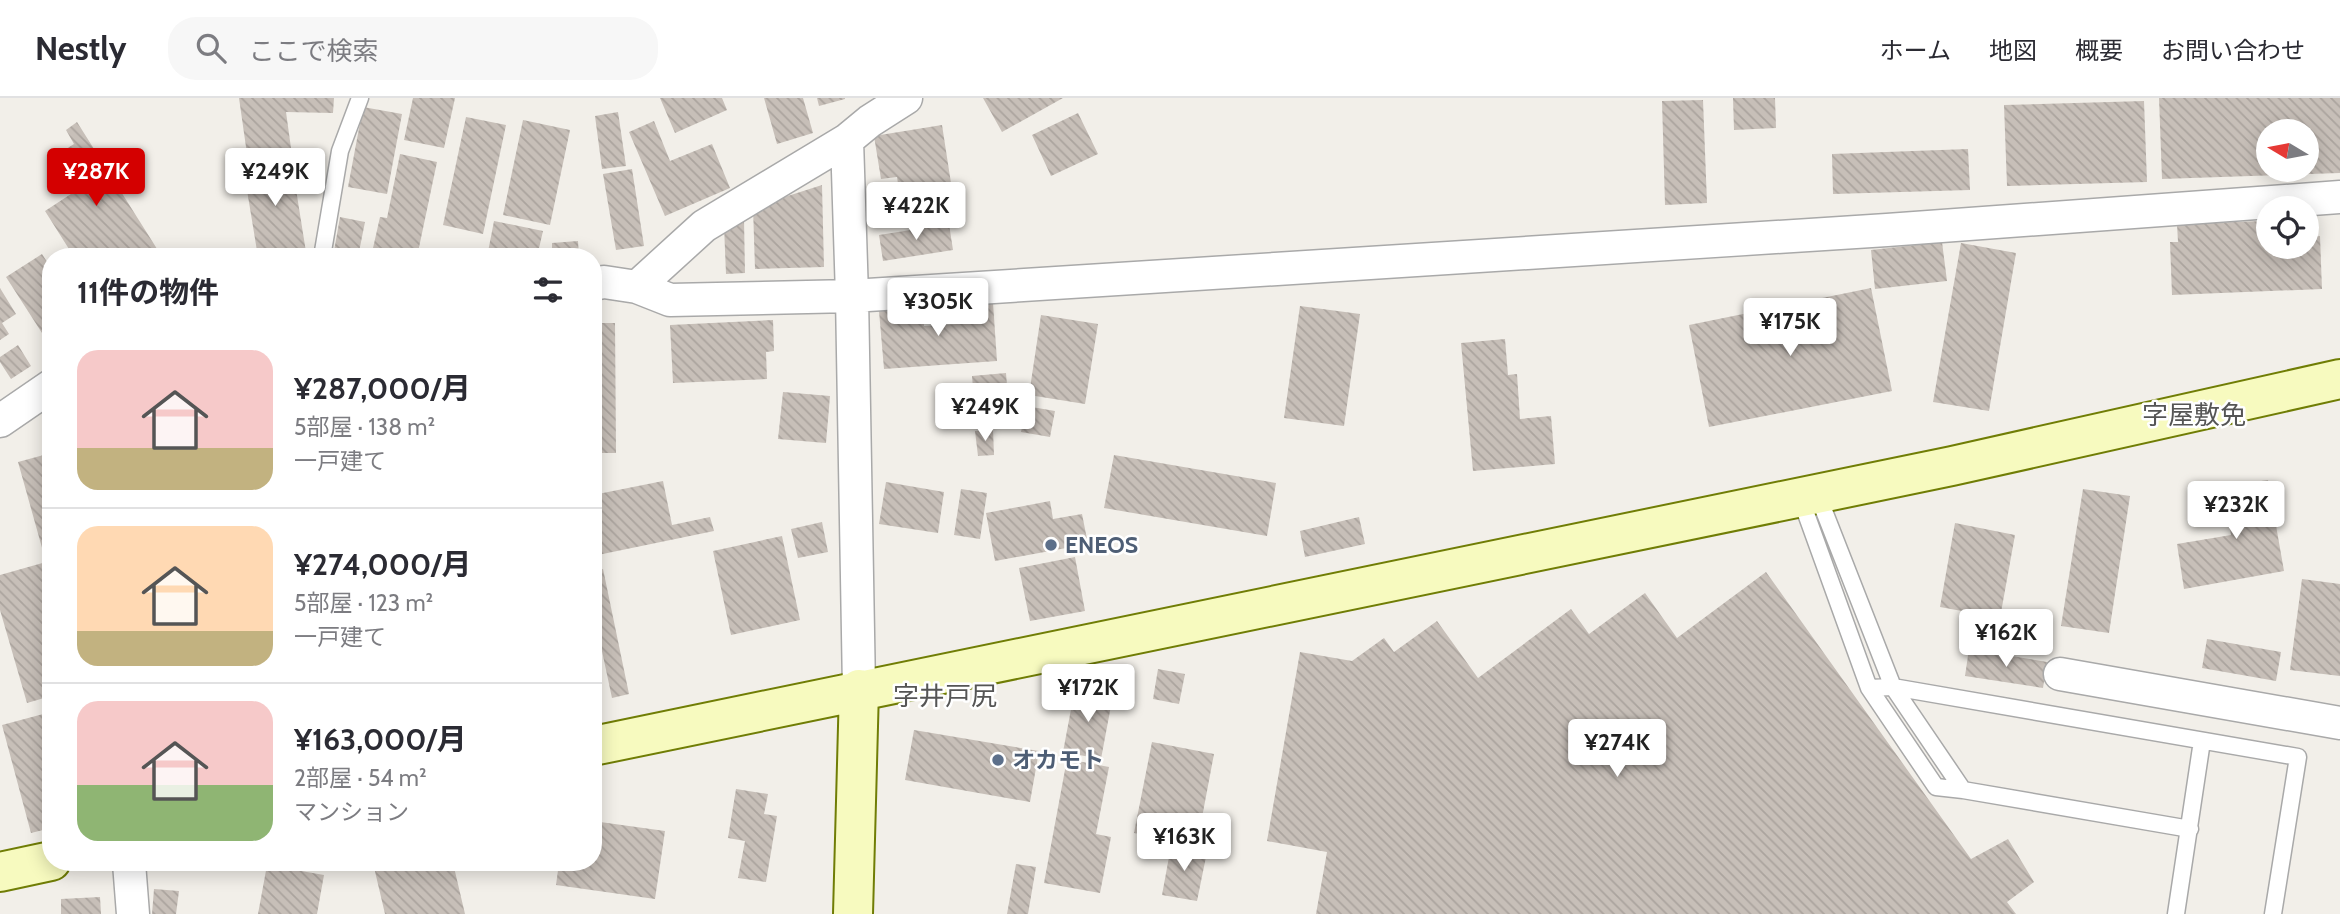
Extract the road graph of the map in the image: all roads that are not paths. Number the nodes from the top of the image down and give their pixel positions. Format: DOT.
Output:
graph roads {
  1 [pos="359,98"];
  2 [pos="906,98"];
  3 [pos="847,140"];
  4 [pos="2340,197"];
  5 [pos="324,248"];
  6 [pos="602,283"];
  7 [pos="637,287"];
  8 [pos="852,296"];
  9 [pos="2340,379"];
  10 [pos="42,392"];
  11 [pos="0,421"];
  12 [pos="1809,495"];
  13 [pos="2060,674"];
  14 [pos="1893,687"];
  15 [pos="1869,688"];
  16 [pos="859,690"];
  17 [pos="2340,723"];
  18 [pos="2202,741"];
  19 [pos="602,744"];
  20 [pos="1963,790"];
  21 [pos="2190,829"];
  22 [pos="42,864"];
  23 [pos="130,871"];
  24 [pos="0,872"];
  25 [pos="133,914"];
  26 [pos="853,914"];
  27 [pos="2176,914"];
  28 [pos="2273,914"];
  1 -- 5 [label="lane"];
  2 -- 3 [label="street"];
  3 -- 7 [label="street"];
  3 -- 8 [label="street"];
  4 -- 8 [label="street"];
  6 -- 7 [label="street"];
  7 -- 8 [label="street"];
  8 -- 16 [label="street"];
  9 -- 12 [label="street"];
  10 -- 11 [label="street"];
  12 -- 14 [label="lane"];
  12 -- 15 [label="lane"];
  12 -- 16 [label="street"];
  13 -- 17 [label="street"];
  14 -- 15 [label="lane"];
  14 -- 18 [label="lane"];
  14 -- 20 [label="lane"];
  15 -- 20 [label="lane"];
  16 -- 19 [label="street"];
  16 -- 26 [label="street"];
  18 -- 21 [label="lane"];
  18 -- 28 [label="lane"];
  20 -- 21 [label="lane"];
  21 -- 27 [label="lane"];
  22 -- 24 [label="street"];
  23 -- 25 [label="street"];
}
